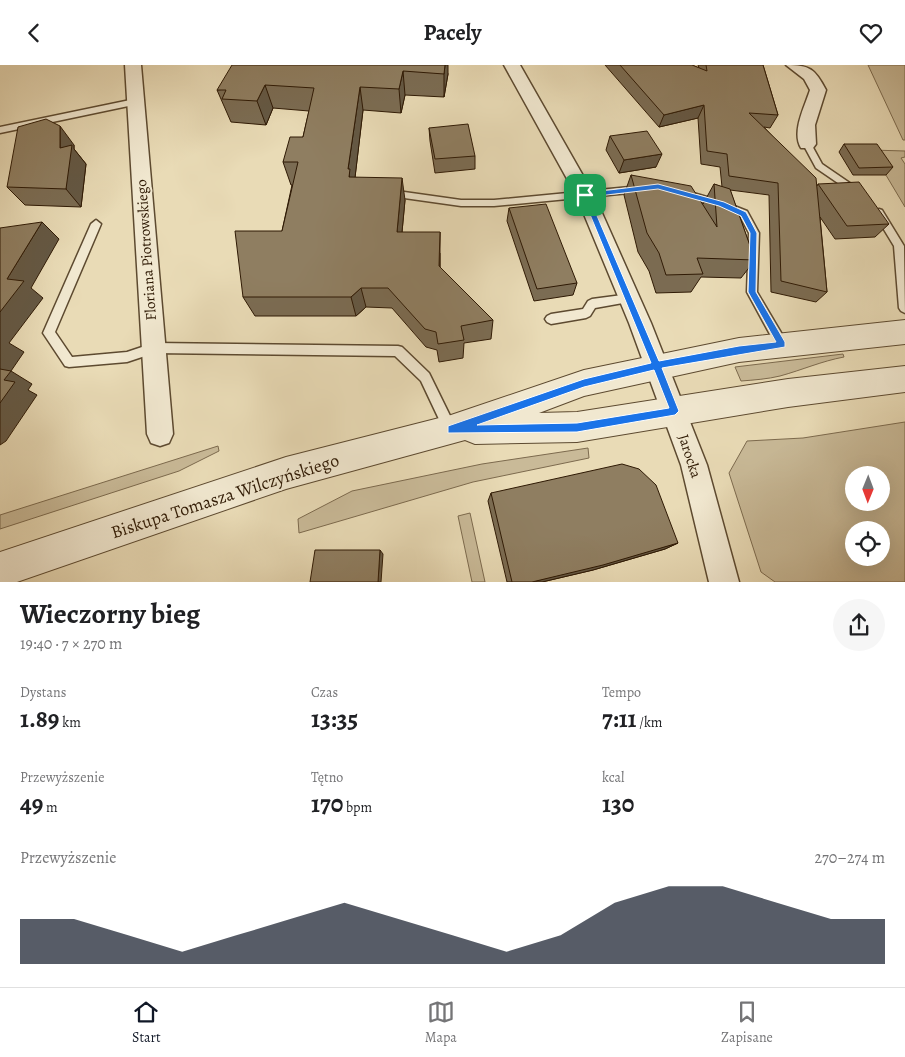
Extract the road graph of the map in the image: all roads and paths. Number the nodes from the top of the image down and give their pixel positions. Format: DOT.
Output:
graph roads {
  1 [pos="133,65"];
  2 [pos="512,65"];
  3 [pos="794,65"];
  4 [pos="136,102"];
  5 [pos="1,132"];
  6 [pos="807,144"];
  7 [pos="648,188"];
  8 [pos="676,191"];
  9 [pos="387,193"];
  10 [pos="585,195"];
  11 [pos="96,224"];
  12 [pos="630,299"];
  13 [pos="905,308"];
  14 [pos="551,319"];
  15 [pos="905,332"];
  16 [pos="782,345"];
  17 [pos="154,348"];
  18 [pos="657,365"];
  19 [pos="905,379"];
  20 [pos="675,411"];
  21 [pos="451,429"];
  22 [pos="160,434"];
  23 [pos="0,570"];
  24 [pos="718,581"];
  1 -- 4 [label="street, Floriana Piotrowskiego"];
  2 -- 10 [label="street, Jarocka"];
  3 -- 6 [label="street"];
  4 -- 5 [label="lane"];
  4 -- 17 [label="street, Floriana Piotrowskiego"];
  6 -- 13 [label="lane"];
  7 -- 10 [label="lane"];
  8 -- 16 [label="lane"];
  9 -- 10 [label="lane"];
  10 -- 12 [label="street, Jarocka"];
  11 -- 17 [label="lane"];
  12 -- 14 [label="lane"];
  12 -- 18 [label="street, Jarocka"];
  15 -- 16 [label="street, Biskupa Tomasza Wilczyńskiego"];
  16 -- 18 [label="street, Biskupa Tomasza Wilczyńskiego"];
  17 -- 21 [label="lane"];
  17 -- 22 [label="street, Floriana Piotrowskiego"];
  18 -- 20 [label="street, Jarocka"];
  18 -- 21 [label="street, Biskupa Tomasza Wilczyńskiego"];
  19 -- 20 [label="street, Biskupa Tomasza Wilczyńskiego"];
  20 -- 21 [label="street, Biskupa Tomasza Wilczyńskiego"];
  20 -- 24 [label="street, Jarocka"];
  21 -- 23 [label="street, Biskupa Tomasza Wilczyńskiego"];
}
